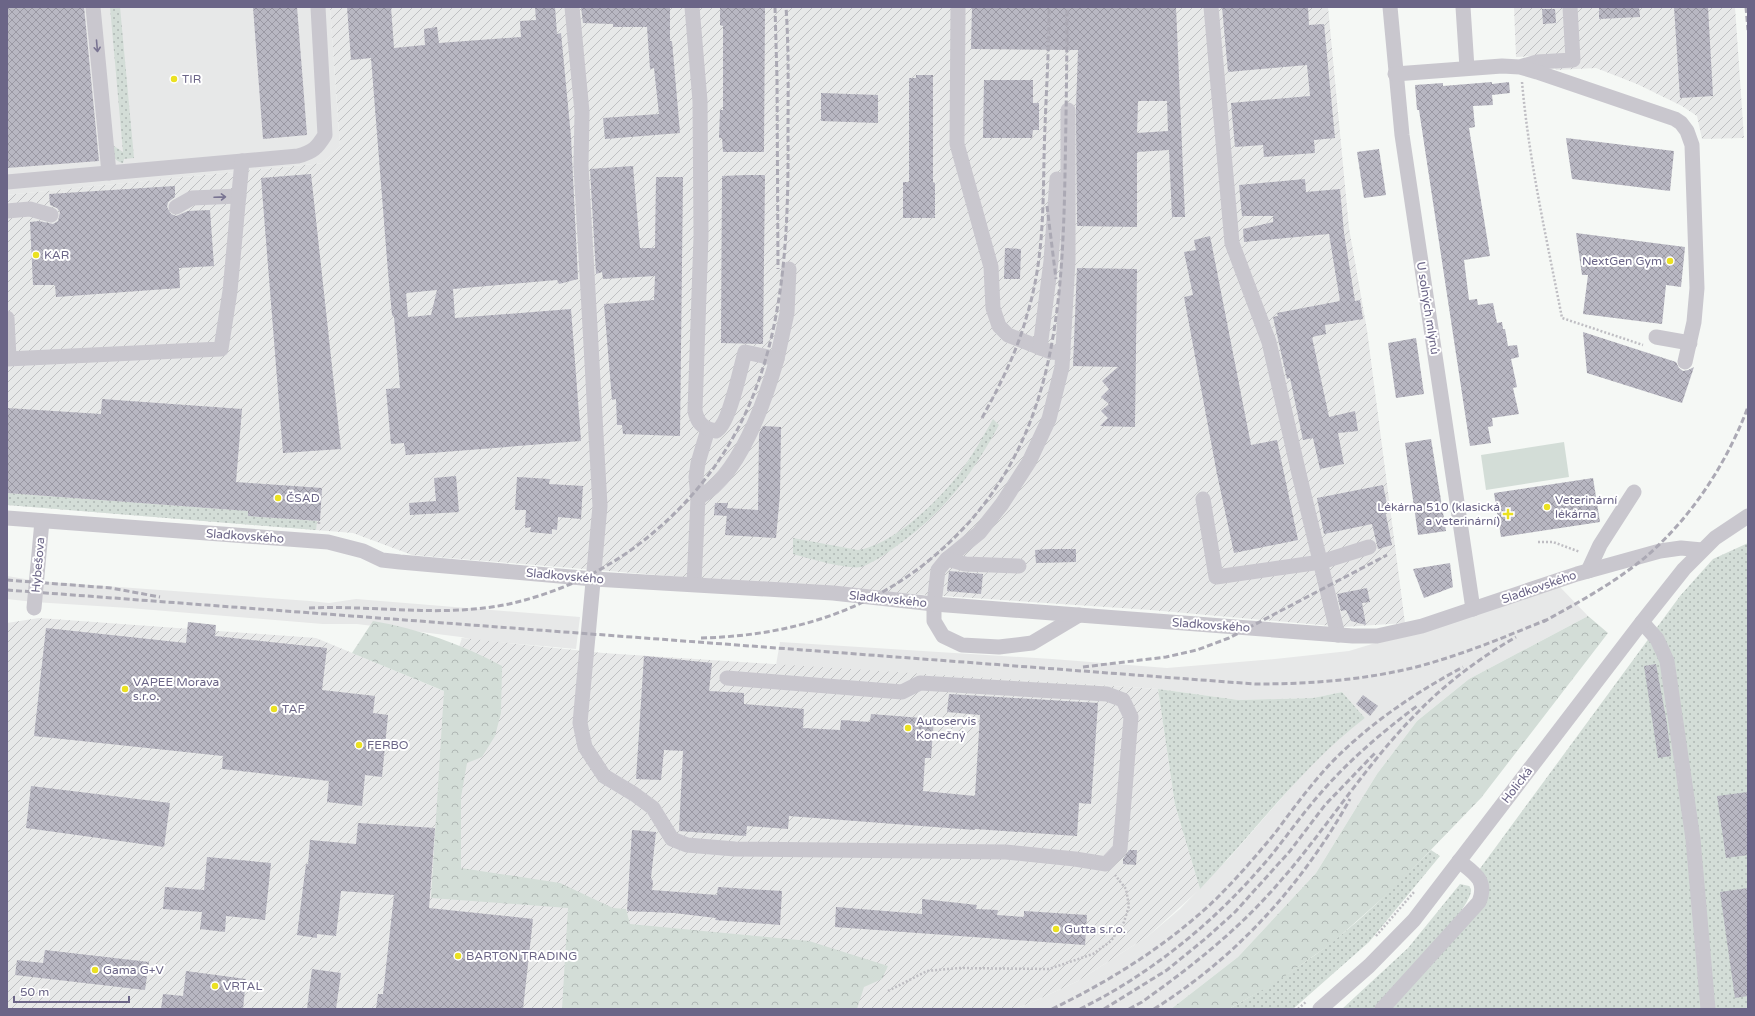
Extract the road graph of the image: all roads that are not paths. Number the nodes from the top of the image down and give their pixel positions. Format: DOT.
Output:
graph roads {
  1 [pos="93,7"];
  2 [pos="318,7"];
  3 [pos="572,7"];
  4 [pos="692,7"];
  5 [pos="958,7"];
  6 [pos="1211,7"];
  7 [pos="1390,7"];
  8 [pos="1463,7"];
  9 [pos="1570,7"];
  10 [pos="1515,67"];
  11 [pos="1467,68"];
  12 [pos="1395,74"];
  13 [pos="1068,110"];
  14 [pos="242,161"];
  15 [pos="109,173"];
  16 [pos="1057,179"];
  17 [pos="7,182"];
  18 [pos="239,196"];
  19 [pos="176,200"];
  20 [pos="50,209"];
  21 [pos="7,211"];
  22 [pos="789,269"];
  23 [pos="7,318"];
  24 [pos="1653,342"];
  25 [pos="1690,343"];
  26 [pos="1040,348"];
  27 [pos="1063,353"];
  28 [pos="8,358"];
  29 [pos="777,359"];
  30 [pos="1685,362"];
  31 [pos="708,429"];
  32 [pos="1634,492"];
  33 [pos="698,498"];
  34 [pos="1203,499"];
  35 [pos="1748,516"];
  36 [pos="7,518"];
  37 [pos="42,521"];
  38 [pos="1369,547"];
  39 [pos="1702,550"];
  40 [pos="947,559"];
  41 [pos="1321,562"];
  42 [pos="1591,564"];
  43 [pos="1019,566"];
  44 [pos="594,579"];
  45 [pos="694,584"];
  46 [pos="934,604"];
  47 [pos="34,608"];
  48 [pos="1473,609"];
  49 [pos="1079,615"];
  50 [pos="1642,622"];
  51 [pos="1338,635"];
  52 [pos="727,678"];
  53 [pos="1458,861"];
  54 [pos="1315,1004"];
  55 [pos="1382,1009"];
  56 [pos="1708,1009"];
  1 -- 15 [label="street, one-way"];
  2 -- 14 [label="street"];
  3 -- 44 [label="street"];
  4 -- 31 [label="street"];
  5 -- 26 [label="street"];
  6 -- 41 [label="street"];
  7 -- 12 [label="street, U solných mlýnů"];
  8 -- 11 [label="street"];
  9 -- 10 [label="street"];
  10 -- 11 [label="street"];
  10 -- 25 [label="street"];
  11 -- 12 [label="street"];
  12 -- 48 [label="street, U solných mlýnů"];
  13 -- 27 [label="street"];
  14 -- 15 [label="street"];
  14 -- 18 [label="street"];
  15 -- 17 [label="street"];
  16 -- 26 [label="street"];
  19 -- 18 [label="street, one-way"];
  18 -- 28 [label="street"];
  20 -- 21 [label="street"];
  22 -- 29 [label="street"];
  23 -- 28 [label="street"];
  24 -- 25 [label="street"];
  25 -- 30 [label="street"];
  26 -- 27 [label="street"];
  27 -- 40 [label="street"];
  29 -- 31 [label="street"];
  29 -- 33 [label="street"];
  31 -- 33 [label="street"];
  32 -- 42 [label="street"];
  33 -- 45 [label="street"];
  34 -- 41 [label="street"];
  35 -- 39 [label="street"];
  36 -- 37 [label="street, Sladkovského"];
  37 -- 44 [label="street, Sladkovského"];
  37 -- 47 [label="street, Hybešova"];
  38 -- 41 [label="street"];
  39 -- 42 [label="street, Sladkovského"];
  39 -- 50 [label="street, Holická"];
  40 -- 43 [label="street"];
  40 -- 46 [label="street"];
  41 -- 51 [label="street"];
  42 -- 48 [label="street, Sladkovského"];
  44 -- 45 [label="street, Sladkovského"];
  44 -- 52 [label="street"];
  45 -- 46 [label="street, Sladkovského"];
  46 -- 49 [label="street, Sladkovského"];
  46 -- 49 [label="street"];
  48 -- 51 [label="street, Sladkovského"];
  49 -- 51 [label="street, Sladkovského"];
  50 -- 53 [label="street, Holická"];
  50 -- 56 [label="street"];
  53 -- 54 [label="street, Holická"];
  53 -- 55 [label="street"];
}
